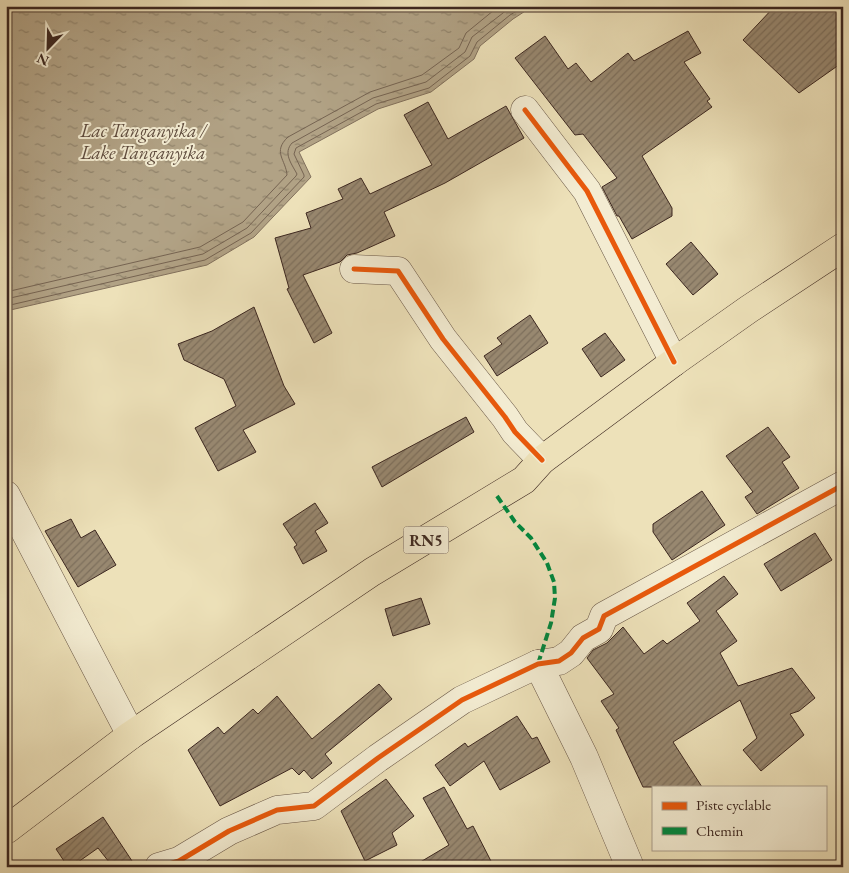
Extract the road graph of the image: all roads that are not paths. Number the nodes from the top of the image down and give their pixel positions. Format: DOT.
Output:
graph roads {
  1 [pos="525,110"];
  2 [pos="843,247"];
  3 [pos="354,269"];
  4 [pos="674,362"];
  5 [pos="542,460"];
  6 [pos="843,485"];
  7 [pos="6,495"];
  8 [pos="538,664"];
  9 [pos="131,735"];
  10 [pos="6,830"];
  11 [pos="159,867"];
  12 [pos="630,867"];
  1 -- 4 [label="street"];
  2 -- 4 [label="highway, RN5"];
  3 -- 5 [label="street"];
  4 -- 5 [label="highway, RN5"];
  5 -- 9 [label="highway, RN5"];
  6 -- 8 [label="street"];
  7 -- 9 [label="street"];
  8 -- 11 [label="street"];
  8 -- 12 [label="street"];
  9 -- 10 [label="highway, RN5"];
}
